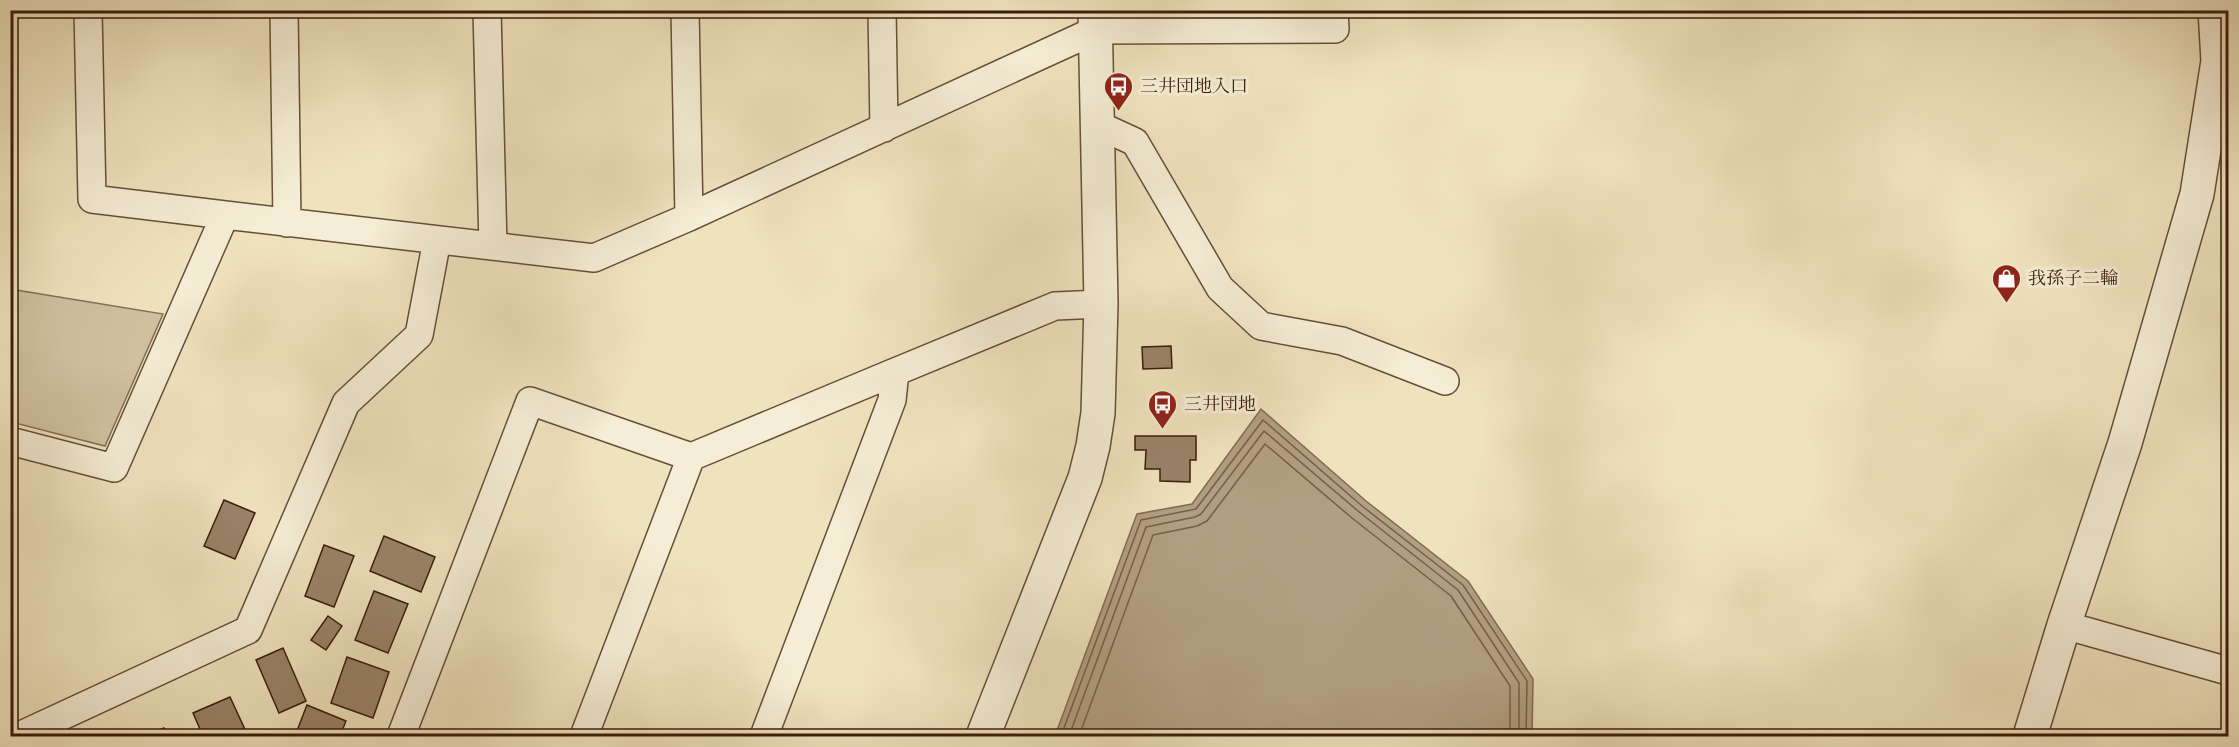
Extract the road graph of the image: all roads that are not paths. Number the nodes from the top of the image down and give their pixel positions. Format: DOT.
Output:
graph roads {
  1 [pos="88,10"];
  2 [pos="284,10"];
  3 [pos="487,10"];
  4 [pos="685,10"];
  5 [pos="882,10"];
  6 [pos="1334,10"];
  7 [pos="2215,10"];
  8 [pos="1096,20"];
  9 [pos="1098,125"];
  10 [pos="884,128"];
  11 [pos="225,215"];
  12 [pos="689,217"];
  13 [pos="287,223"];
  14 [pos="438,240"];
  15 [pos="493,246"];
  16 [pos="1101,304"];
  17 [pos="895,372"];
  18 [pos="1445,381"];
  19 [pos="10,441"];
  20 [pos="691,457"];
  21 [pos="2064,625"];
  22 [pos="2229,671"];
  23 [pos="19,736"];
  24 [pos="401,736"];
  25 [pos="584,736"];
  26 [pos="764,736"];
  27 [pos="984,736"];
  28 [pos="2030,736"];
  1 -- 11 [label="street"];
  2 -- 13 [label="street"];
  3 -- 15 [label="street"];
  4 -- 12 [label="street"];
  5 -- 10 [label="street"];
  6 -- 8 [label="street"];
  7 -- 21 [label="street"];
  8 -- 9 [label="street"];
  8 -- 10 [label="street"];
  9 -- 16 [label="street"];
  9 -- 18 [label="street"];
  10 -- 12 [label="street"];
  11 -- 13 [label="street"];
  11 -- 19 [label="street"];
  12 -- 15 [label="street"];
  13 -- 14 [label="street"];
  14 -- 15 [label="street"];
  14 -- 23 [label="street"];
  16 -- 17 [label="street"];
  16 -- 27 [label="street"];
  17 -- 20 [label="street"];
  17 -- 26 [label="street"];
  20 -- 24 [label="street"];
  20 -- 25 [label="street"];
  21 -- 22 [label="street"];
  21 -- 28 [label="street"];
}
